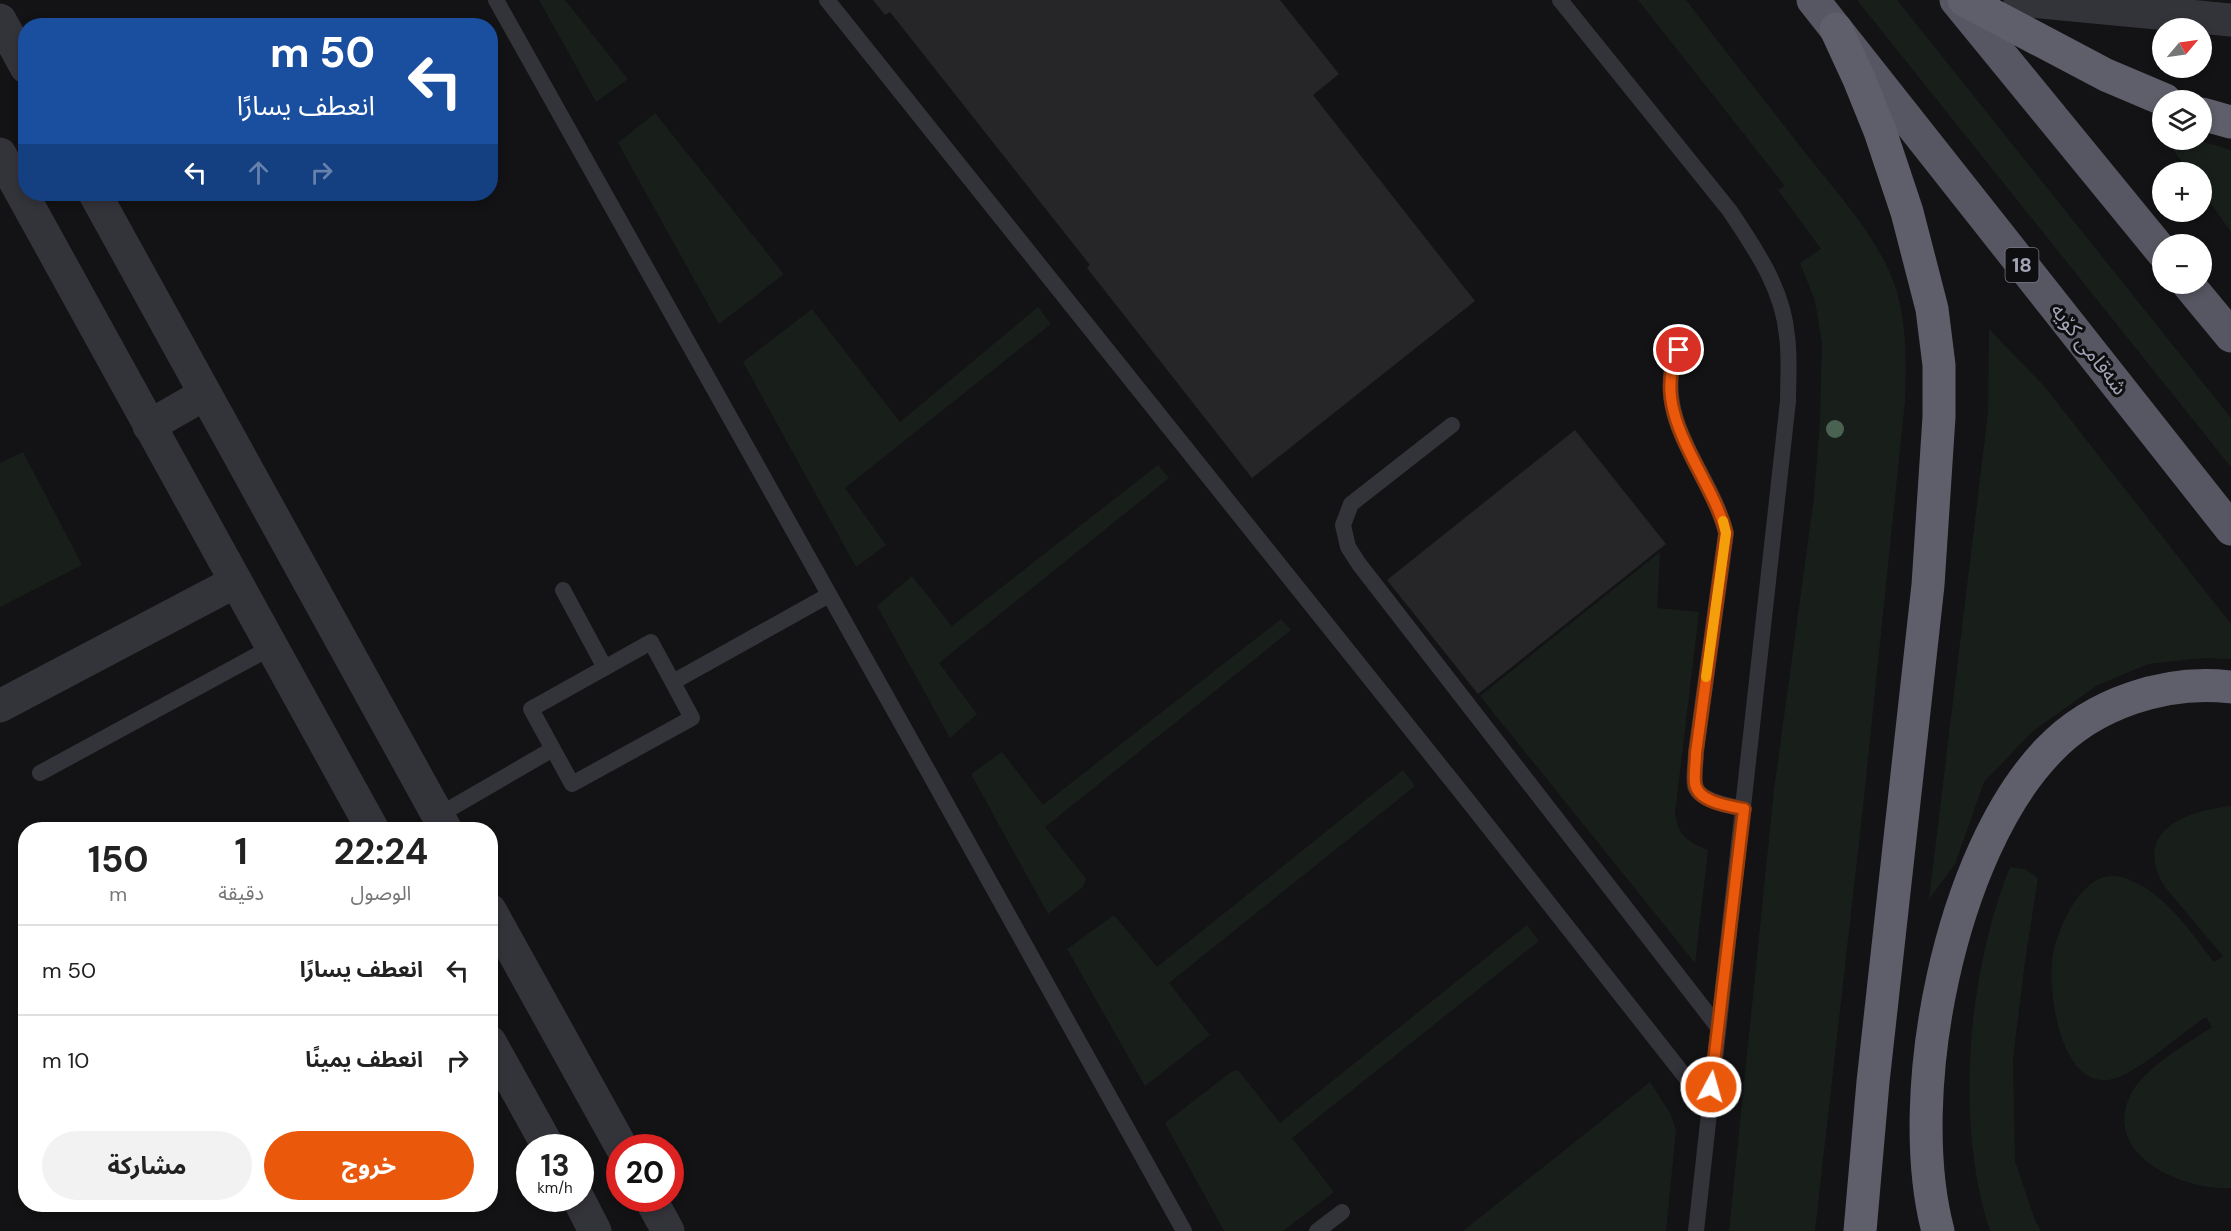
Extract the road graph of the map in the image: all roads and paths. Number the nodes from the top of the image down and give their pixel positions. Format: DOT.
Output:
graph roads {
  1 [pos="496,0"];
  2 [pos="826,0"];
  3 [pos="1560,0"];
  4 [pos="1813,0"];
  5 [pos="1956,0"];
  6 [pos="1964,0"];
  7 [pos="2020,0"];
  8 [pos="2213,12"];
  9 [pos="0,20"];
  10 [pos="1836,28"];
  11 [pos="18,53"];
  12 [pos="2152,94"];
  13 [pos="2212,117"];
  14 [pos="2231,122"];
  15 [pos="0,154"];
  16 [pos="18,187"];
  17 [pos="26,201"];
  18 [pos="99,201"];
  19 [pos="2152,240"];
  20 [pos="2196,294"];
  21 [pos="2231,336"];
  22 [pos="1685,338"];
  23 [pos="205,394"];
  24 [pos="1452,424"];
  25 [pos="149,426"];
  26 [pos="2231,529"];
  27 [pos="235,582"];
  28 [pos="563,590"];
  29 [pos="829,595"];
  30 [pos="272,648"];
  31 [pos="605,668"];
  32 [pos="673,682"];
  33 [pos="2231,687"];
  34 [pos="0,706"];
  35 [pos="553,749"];
  36 [pos="40,773"];
  37 [pos="1744,809"];
  38 [pos="369,822"];
  39 [pos="442,822"];
  40 [pos="498,925"];
  41 [pos="1718,1027"];
  42 [pos="498,1056"];
  43 [pos="1709,1107"];
  44 [pos="541,1134"];
  45 [pos="613,1134"];
  46 [pos="585,1212"];
  47 [pos="658,1212"];
  48 [pos="1342,1212"];
  49 [pos="595,1231"];
  50 [pos="668,1231"];
  51 [pos="1184,1231"];
  52 [pos="1317,1231"];
  53 [pos="1696,1231"];
  54 [pos="1860,1231"];
  55 [pos="1938,1231"];
  1 -- 29 [label="lane"];
  2 -- 43 [label="lane"];
  3 -- 37 [label="lane"];
  4 -- 10 [label="highway, شەقامی کۆیە / 18"];
  5 -- 19 [label="highway"];
  6 -- 12 [label="highway"];
  7 -- 8 [label="street"];
  9 -- 11 [label="street"];
  10 -- 26 [label="highway, شەقامی کۆیە / 18"];
  10 -- 54 [label="highway"];
  13 -- 14 [label="highway"];
  15 -- 16 [label="street"];
  17 -- 25 [label="street"];
  18 -- 23 [label="street"];
  20 -- 21 [label="highway"];
  22 -- 37 [label="lane"];
  23 -- 25 [label="street"];
  23 -- 39 [label="street"];
  24 -- 41 [label="lane"];
  25 -- 27 [label="street"];
  27 -- 30 [label="street"];
  27 -- 34 [label="street"];
  28 -- 31 [label="lane"];
  29 -- 32 [label="lane"];
  29 -- 51 [label="lane"];
  30 -- 36 [label="lane"];
  30 -- 38 [label="street"];
  31 -- 32 [label="lane"];
  31 -- 35 [label="lane"];
  32 -- 35 [label="lane"];
  33 -- 55 [label="highway"];
  35 -- 39 [label="lane"];
  37 -- 41 [label="lane"];
  40 -- 45 [label="street"];
  41 -- 43 [label="lane"];
  42 -- 44 [label="street"];
  43 -- 53 [label="lane"];
  46 -- 49 [label="street"];
  47 -- 50 [label="street"];
  48 -- 52 [label="lane"];
}
